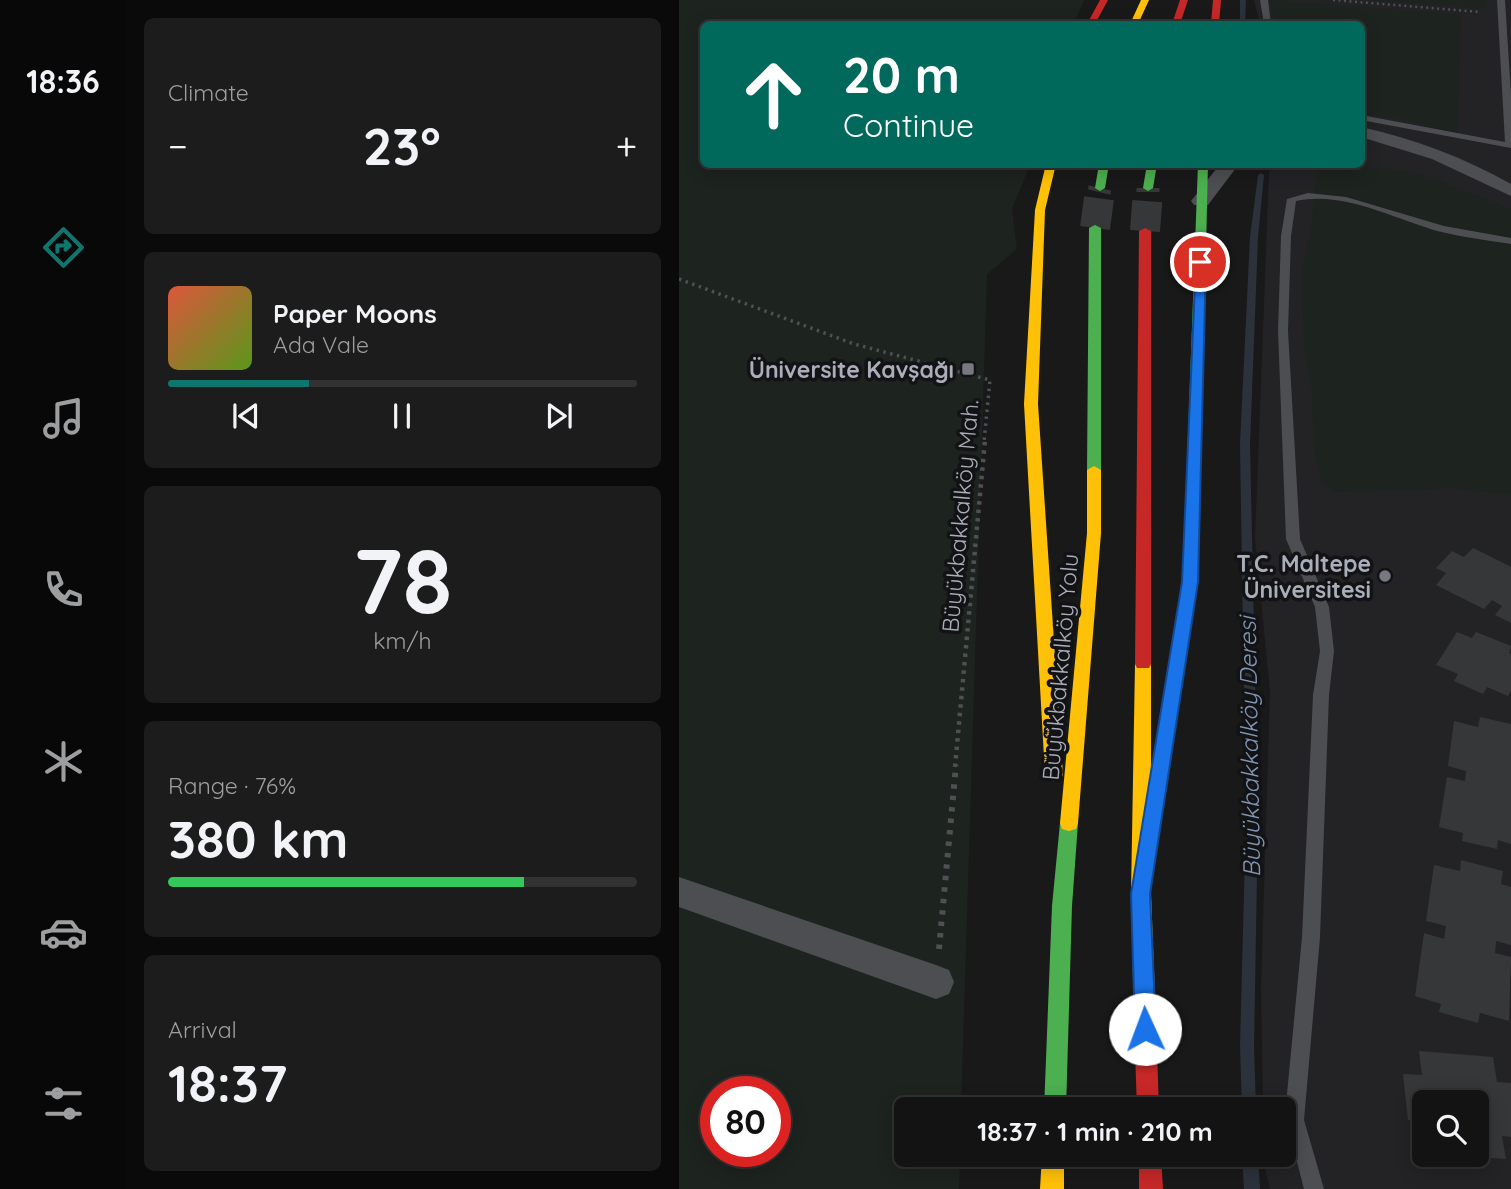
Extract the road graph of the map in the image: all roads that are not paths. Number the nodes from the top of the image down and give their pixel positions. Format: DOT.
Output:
graph roads {
  1 [pos="1104,0"];
  2 [pos="1145,0"];
  3 [pos="1184,0"];
  4 [pos="1217,0"];
  5 [pos="1263,0"];
  6 [pos="1501,0"];
  7 [pos="1093,21"];
  8 [pos="1135,21"];
  9 [pos="1178,21"];
  10 [pos="1215,21"];
  11 [pos="1267,21"];
  12 [pos="1365,118"];
  13 [pos="1365,133"];
  14 [pos="1365,149"];
  15 [pos="1510,150"];
  16 [pos="1050,168"];
  17 [pos="1103,168"];
  18 [pos="1151,168"];
  19 [pos="1203,168"];
  20 [pos="1227,168"];
  21 [pos="1100,188"];
  22 [pos="1148,188"];
  23 [pos="1511,191"];
  24 [pos="1044,195"];
  25 [pos="1201,201"];
  26 [pos="1060,211"];
  27 [pos="1187,218"];
  28 [pos="1079,222"];
  29 [pos="1164,224"];
  30 [pos="1511,241"];
  31 [pos="679,892"];
  32 [pos="1140,894"];
  33 [pos="1062,906"];
  34 [pos="936,982"];
  35 [pos="1055,1097"];
  36 [pos="1148,1097"];
  37 [pos="1053,1167"];
  38 [pos="1150,1167"];
  39 [pos="1052,1189"];
  40 [pos="1151,1189"];
  41 [pos="1314,1189"];
  1 -- 7 [label="highway"];
  2 -- 8 [label="highway"];
  3 -- 9 [label="highway"];
  4 -- 10 [label="highway"];
  5 -- 11 [label="lane"];
  6 -- 15 [label="lane"];
  12 -- 15 [label="lane"];
  13 -- 23 [label="street"];
  14 -- 23 [label="street"];
  16 -- 24 [label="highway"];
  17 -- 21 [label="highway"];
  18 -- 22 [label="highway"];
  19 -- 25 [label="highway"];
  20 -- 25 [label="street"];
  24 -- 26 [label="highway"];
  24 -- 33 [label="highway"];
  25 -- 27 [label="highway"];
  25 -- 32 [label="highway"];
  28 -- 33 [label="highway, Büyükbakkalköy Yolu"];
  29 -- 32 [label="highway"];
  30 -- 41 [label="lane"];
  31 -- 34 [label="street"];
  32 -- 36 [label="highway"];
  33 -- 35 [label="highway, Büyükbakkalköy Yolu"];
  37 -- 39 [label="highway"];
  38 -- 40 [label="highway"];
}
